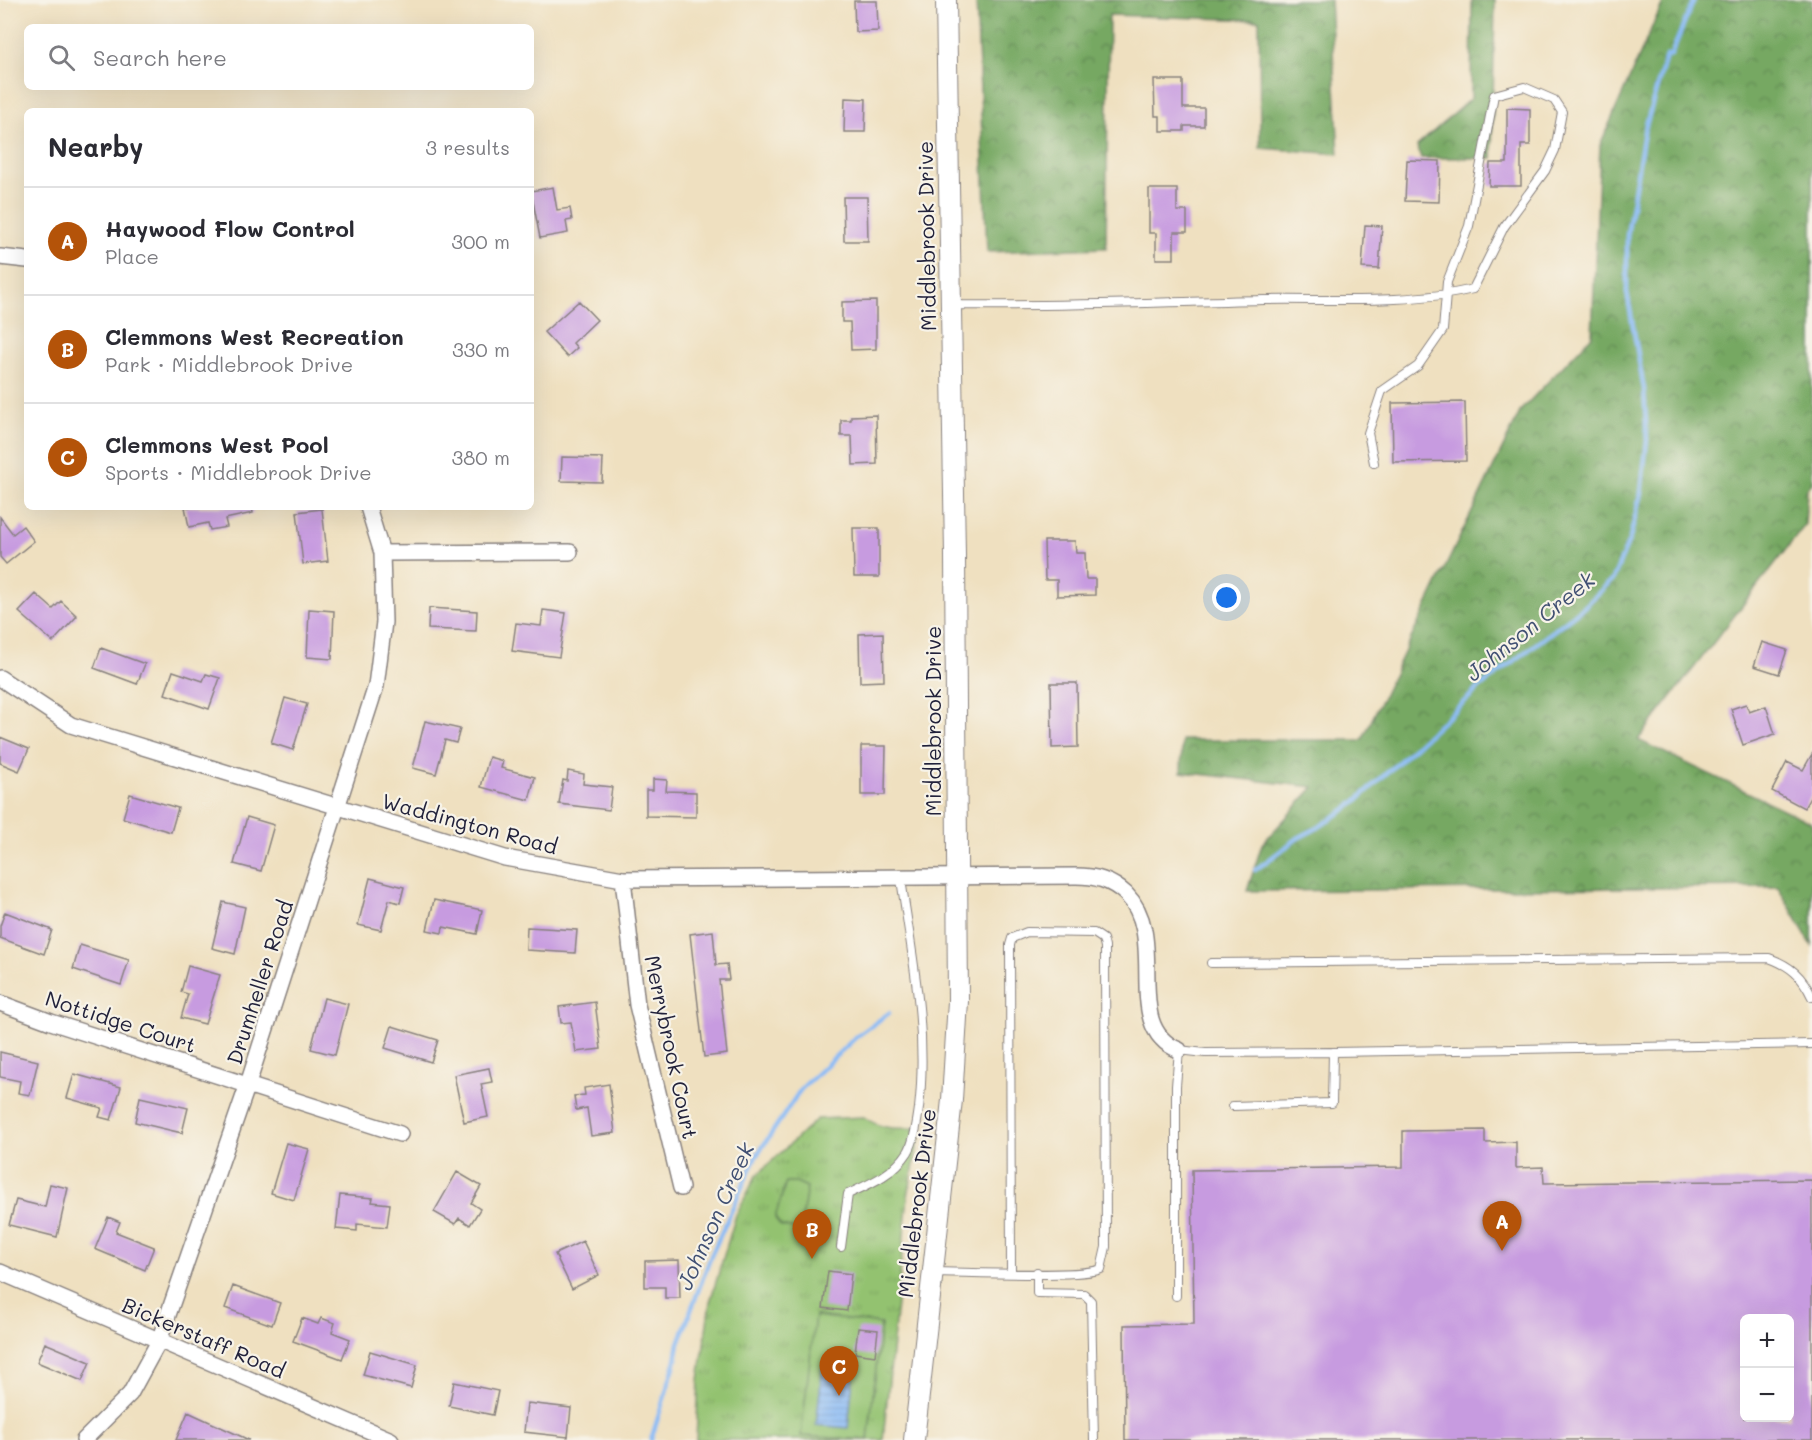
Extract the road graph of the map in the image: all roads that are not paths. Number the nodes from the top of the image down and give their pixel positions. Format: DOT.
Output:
graph roads {
  1 [pos="946,0"];
  2 [pos="0,257"];
  3 [pos="24,260"];
  4 [pos="1448,295"];
  5 [pos="951,304"];
  6 [pos="1374,463"];
  7 [pos="369,510"];
  8 [pos="570,552"];
  9 [pos="382,553"];
  10 [pos="0,678"];
  11 [pos="337,809"];
  12 [pos="957,878"];
  13 [pos="623,879"];
  14 [pos="901,879"];
  15 [pos="1211,963"];
  16 [pos="1812,997"];
  17 [pos="0,1003"];
  18 [pos="1812,1044"];
  19 [pos="1179,1050"];
  20 [pos="1333,1052"];
  21 [pos="248,1084"];
  22 [pos="1233,1106"];
  23 [pos="400,1134"];
  24 [pos="681,1188"];
  25 [pos="841,1247"];
  26 [pos="0,1272"];
  27 [pos="932,1272"];
  28 [pos="1011,1272"];
  29 [pos="1036,1272"];
  30 [pos="1176,1296"];
  31 [pos="159,1341"];
  32 [pos="84,1440"];
  33 [pos="390,1440"];
  34 [pos="914,1440"];
  35 [pos="1094,1440"];
  1 -- 5 [label="street, Middlebrook Drive"];
  2 -- 3 [label="street"];
  4 -- 4 [label="lane"];
  4 -- 5 [label="lane"];
  4 -- 6 [label="lane"];
  5 -- 12 [label="street, Middlebrook Drive"];
  7 -- 9 [label="street, Drumheller Road"];
  8 -- 9 [label="street"];
  9 -- 11 [label="street, Drumheller Road"];
  10 -- 11 [label="street, Waddington Road"];
  11 -- 13 [label="street, Waddington Road"];
  11 -- 21 [label="street, Drumheller Road"];
  12 -- 14 [label="street, Waddington Road"];
  12 -- 19 [label="street, Waddington Road"];
  12 -- 27 [label="street, Middlebrook Drive"];
  13 -- 14 [label="street, Waddington Road"];
  13 -- 24 [label="street, Merrybrook Court"];
  14 -- 25 [label="lane"];
  15 -- 16 [label="lane"];
  17 -- 21 [label="street, Nottidge Court"];
  18 -- 20 [label="lane"];
  19 -- 20 [label="lane"];
  19 -- 30 [label="lane"];
  20 -- 22 [label="lane"];
  21 -- 23 [label="street, Nottidge Court"];
  21 -- 31 [label="street, Drumheller Road"];
  26 -- 31 [label="street, Bickerstaff Road"];
  27 -- 28 [label="lane"];
  27 -- 34 [label="street, Middlebrook Drive"];
  28 -- 29 [label="lane"];
  28 -- 29 [label="lane"];
  29 -- 35 [label="lane"];
  31 -- 32 [label="street, Drumheller Road"];
  31 -- 33 [label="street, Bickerstaff Road"];
}
